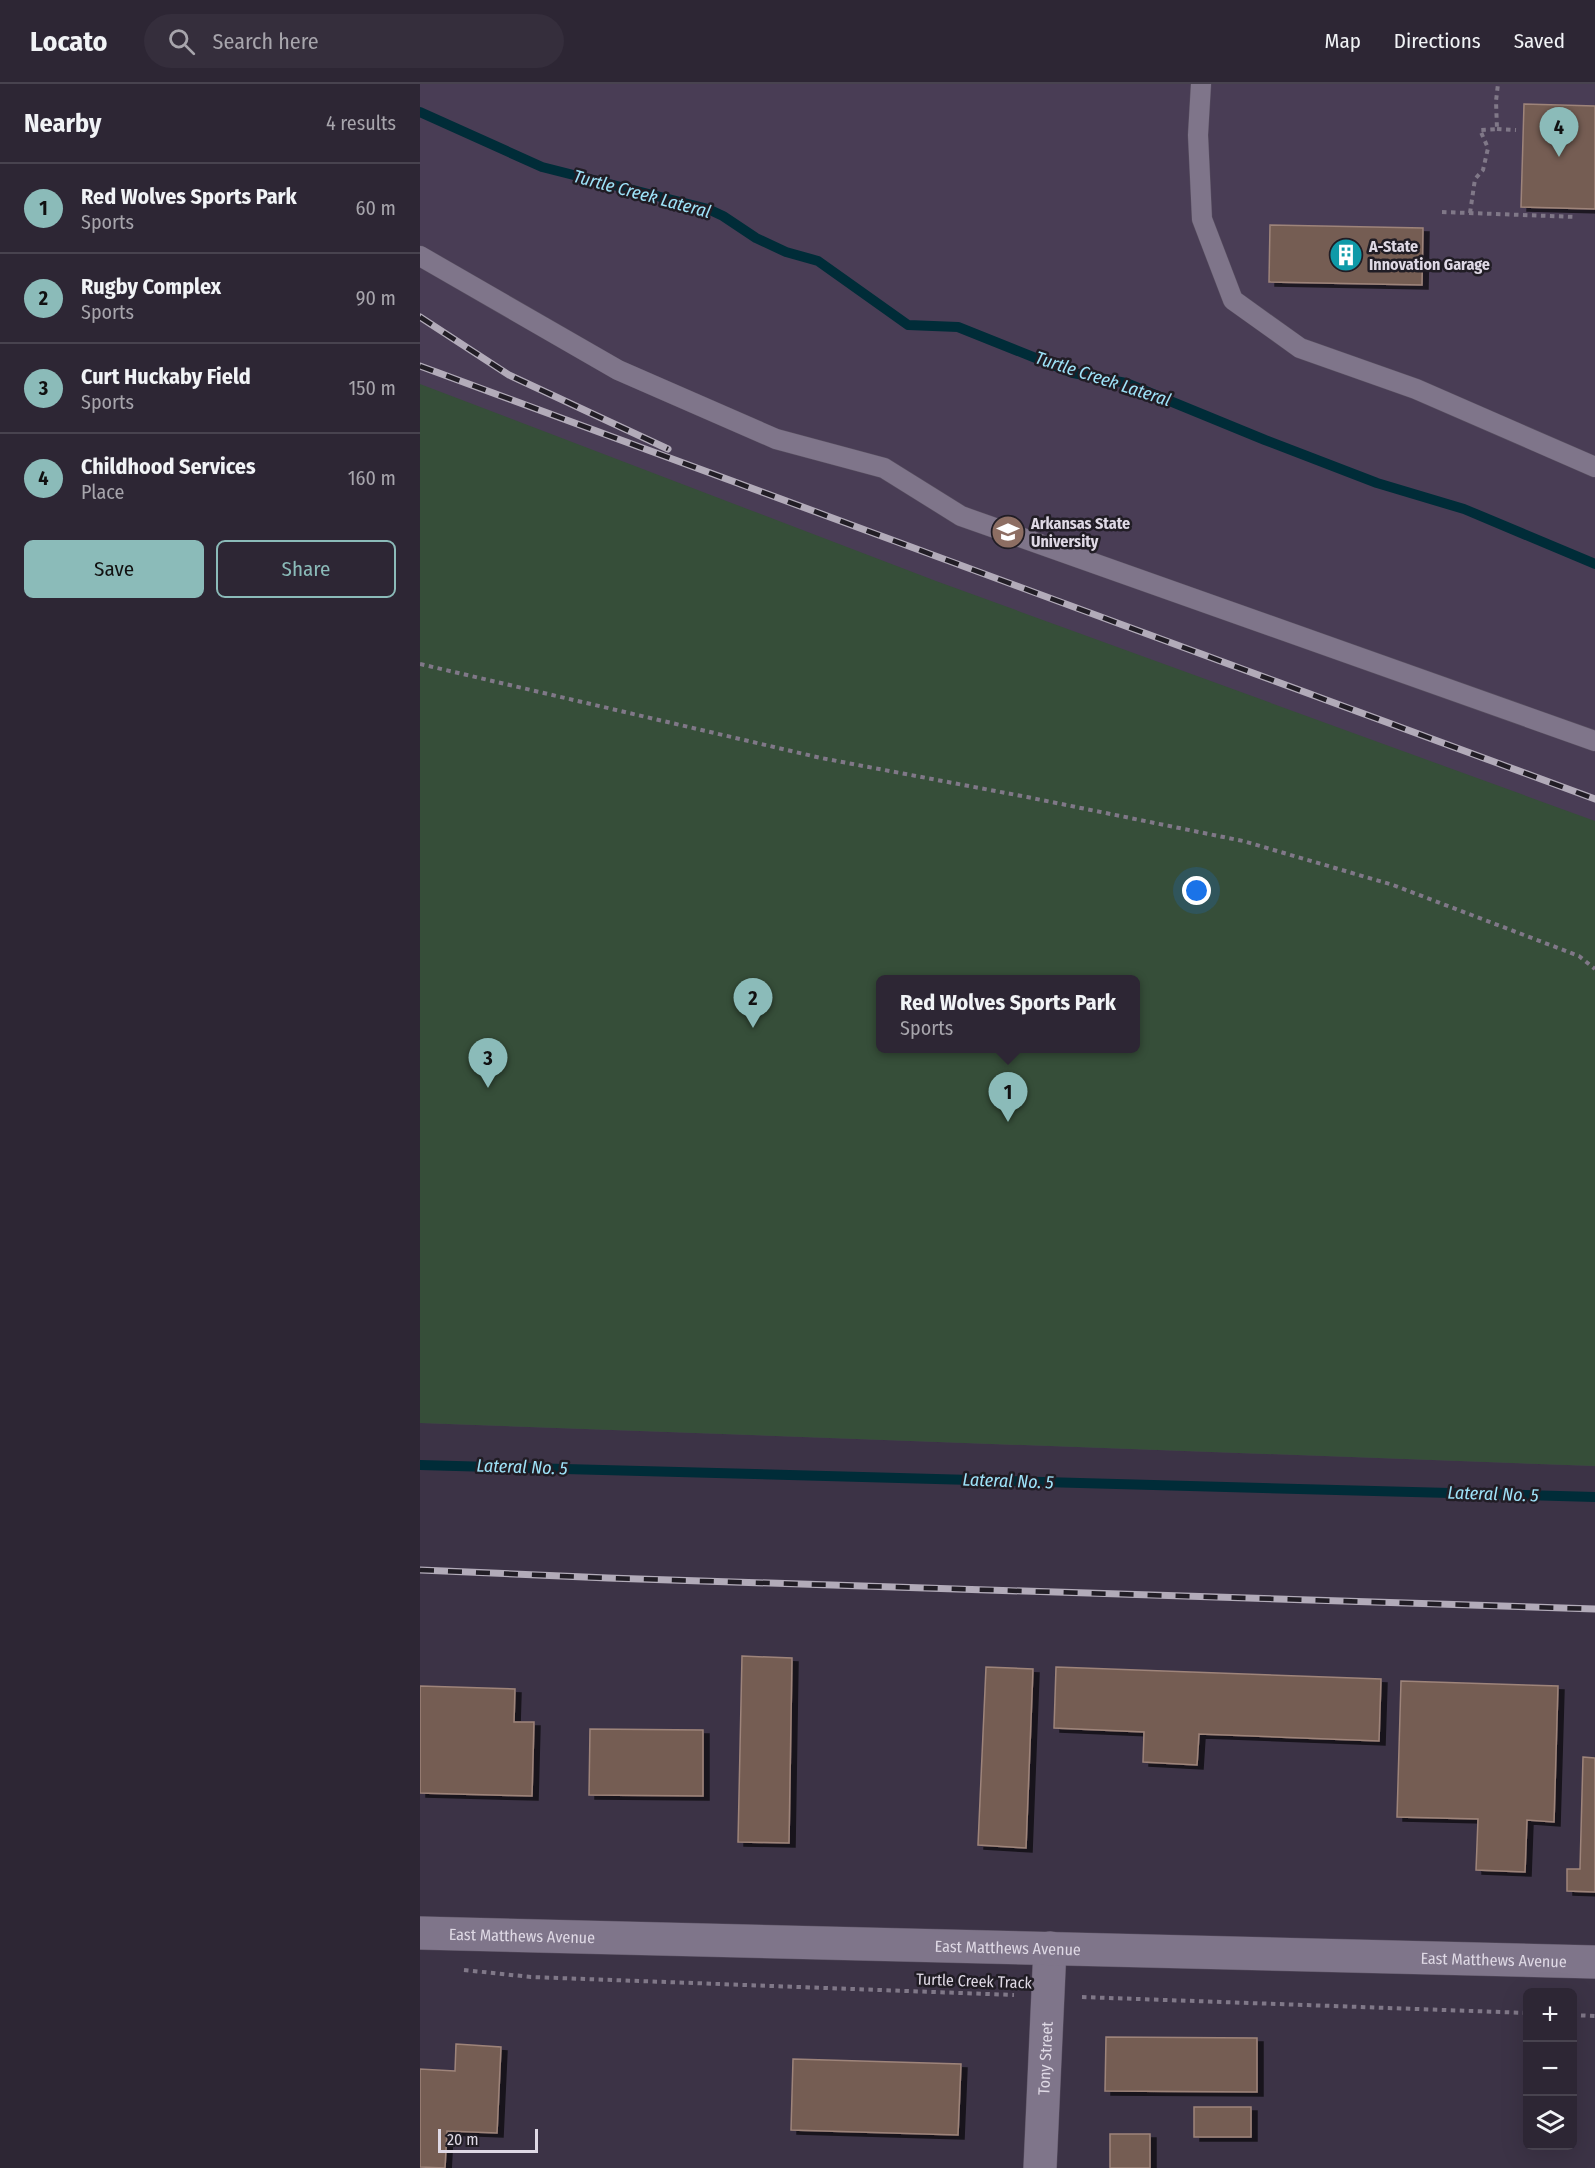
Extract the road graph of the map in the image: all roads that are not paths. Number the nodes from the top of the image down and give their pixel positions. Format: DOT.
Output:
graph roads {
  1 [pos="1201,84"];
  2 [pos="420,256"];
  3 [pos="1595,466"];
  4 [pos="1595,741"];
  5 [pos="420,1933"];
  6 [pos="1050,1948"];
  7 [pos="1595,1962"];
  8 [pos="1040,2168"];
  1 -- 3 [label="lane"];
  2 -- 4 [label="lane"];
  5 -- 6 [label="street, East Matthews Avenue"];
  6 -- 7 [label="street, East Matthews Avenue"];
  6 -- 8 [label="street, Tony Street"];
}
